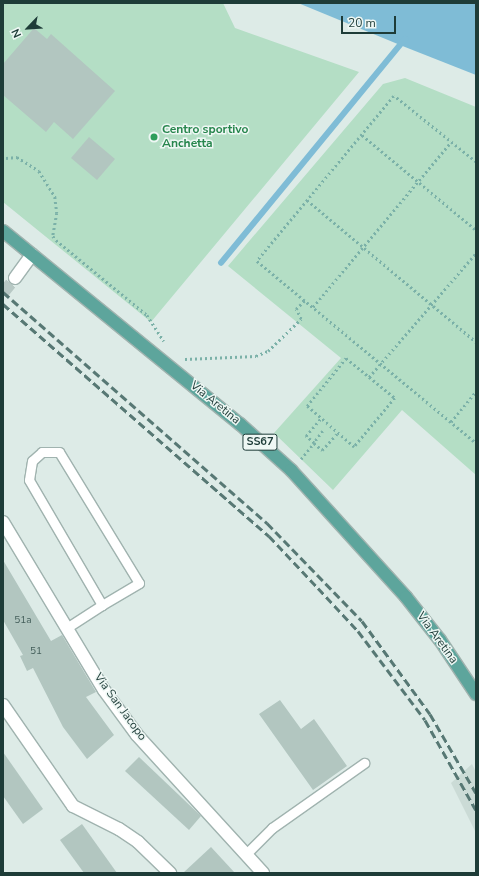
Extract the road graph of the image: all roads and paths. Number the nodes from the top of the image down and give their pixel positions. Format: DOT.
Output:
graph roads {
  1 [pos="362,135"];
  2 [pos="451,142"];
  3 [pos="6,158"];
  4 [pos="476,162"];
  5 [pos="418,182"];
  6 [pos="307,200"];
  7 [pos="3,230"];
  8 [pos="476,230"];
  9 [pos="363,247"];
  10 [pos="476,253"];
  11 [pos="32,255"];
  12 [pos="15,278"];
  13 [pos="305,300"];
  14 [pos="432,305"];
  15 [pos="313,307"];
  16 [pos="476,342"];
  17 [pos="166,344"];
  18 [pos="179,355"];
  19 [pos="184,360"];
  20 [pos="188,363"];
  21 [pos="381,363"];
  22 [pos="369,377"];
  23 [pos="476,392"];
  24 [pos="321,418"];
  25 [pos="451,422"];
  26 [pos="323,431"];
  27 [pos="338,433"];
  28 [pos="314,443"];
  29 [pos="476,443"];
  30 [pos="294,457"];
  31 [pos="3,522"];
  32 [pos="102,605"];
  33 [pos="68,627"];
  34 [pos="476,694"];
  35 [pos="3,705"];
  36 [pos="364,764"];
  37 [pos="246,854"];
  38 [pos="170,873"];
  39 [pos="263,873"];
  1 -- 2 [label="path"];
  1 -- 5 [label="path"];
  1 -- 6 [label="path"];
  2 -- 4 [label="path"];
  2 -- 5 [label="path"];
  3 -- 17 [label="path"];
  5 -- 8 [label="path"];
  5 -- 9 [label="path"];
  6 -- 9 [label="path"];
  6 -- 13 [label="path"];
  7 -- 11 [label="main road, Via Aretina / SS67"];
  9 -- 14 [label="path"];
  9 -- 15 [label="path"];
  10 -- 14 [label="path"];
  11 -- 12 [label="street"];
  11 -- 34 [label="main road, Via Aretina / SS67"];
  13 -- 15 [label="path"];
  13 -- 19 [label="path"];
  14 -- 16 [label="path"];
  14 -- 21 [label="path"];
  15 -- 21 [label="path"];
  18 -- 19 [label="path"];
  19 -- 20 [label="path"];
  21 -- 22 [label="path"];
  21 -- 25 [label="path"];
  22 -- 24 [label="path"];
  22 -- 27 [label="path"];
  23 -- 25 [label="path"];
  24 -- 27 [label="path"];
  24 -- 28 [label="path"];
  25 -- 29 [label="path"];
  26 -- 28 [label="path"];
  27 -- 28 [label="path"];
  28 -- 30 [label="path"];
  31 -- 33 [label="street, Via San Jacopo"];
  32 -- 32 [label="lane"];
  32 -- 33 [label="lane"];
  33 -- 37 [label="street, Via San Jacopo"];
  35 -- 38 [label="street"];
  36 -- 37 [label="lane"];
  37 -- 39 [label="street, Via San Jacopo"];
}
